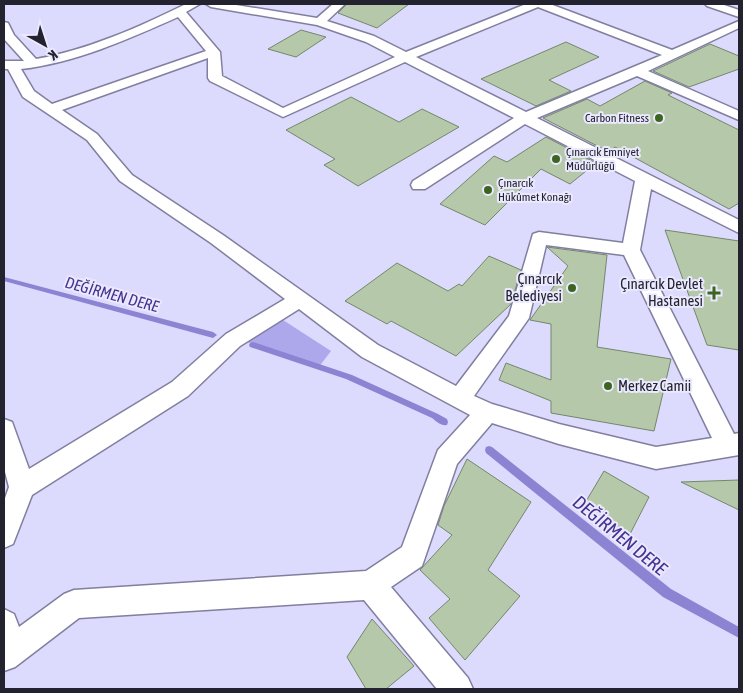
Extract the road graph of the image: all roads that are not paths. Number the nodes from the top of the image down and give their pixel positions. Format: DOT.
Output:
graph roads {
  1 [pos="194,4"];
  2 [pos="211,4"];
  3 [pos="340,4"];
  4 [pos="535,4"];
  5 [pos="540,4"];
  6 [pos="711,4"];
  7 [pos="180,12"];
  8 [pos="739,14"];
  9 [pos="319,22"];
  10 [pos="739,24"];
  11 [pos="4,26"];
  12 [pos="214,52"];
  13 [pos="671,54"];
  14 [pos="406,58"];
  15 [pos="33,63"];
  16 [pos="637,71"];
  17 [pos="10,72"];
  18 [pos="739,103"];
  19 [pos="724,109"];
  20 [pos="51,110"];
  21 [pos="739,116"];
  22 [pos="525,118"];
  23 [pos="644,179"];
  24 [pos="420,185"];
  25 [pos="739,227"];
  26 [pos="631,250"];
  27 [pos="299,300"];
  28 [pos="459,399"];
  29 [pos="488,412"];
  30 [pos="4,429"];
  31 [pos="734,445"];
  32 [pos="22,487"];
  33 [pos="4,535"];
  34 [pos="370,585"];
  35 [pos="4,624"];
  36 [pos="5,654"];
  37 [pos="458,689"];
  1 -- 7 [label="street"];
  2 -- 9 [label="street"];
  3 -- 9 [label="street"];
  4 -- 14 [label="street"];
  5 -- 13 [label="street"];
  6 -- 8 [label="street"];
  7 -- 12 [label="street"];
  7 -- 15 [label="street"];
  9 -- 14 [label="street"];
  10 -- 13 [label="street"];
  11 -- 15 [label="street"];
  12 -- 14 [label="street"];
  12 -- 20 [label="street"];
  13 -- 16 [label="street"];
  14 -- 22 [label="street"];
  15 -- 17 [label="street"];
  16 -- 19 [label="street"];
  16 -- 22 [label="street"];
  17 -- 20 [label="street"];
  18 -- 19 [label="street"];
  19 -- 21 [label="street"];
  20 -- 27 [label="street"];
  22 -- 23 [label="street"];
  22 -- 24 [label="street"];
  23 -- 25 [label="street"];
  23 -- 26 [label="street"];
  26 -- 28 [label="street"];
  26 -- 31 [label="street"];
  27 -- 28 [label="street"];
  27 -- 32 [label="street"];
  28 -- 29 [label="street"];
  29 -- 31 [label="street"];
  29 -- 34 [label="street"];
  30 -- 32 [label="street"];
  32 -- 33 [label="street"];
  34 -- 36 [label="street"];
  34 -- 37 [label="street"];
  35 -- 36 [label="street"];
}
